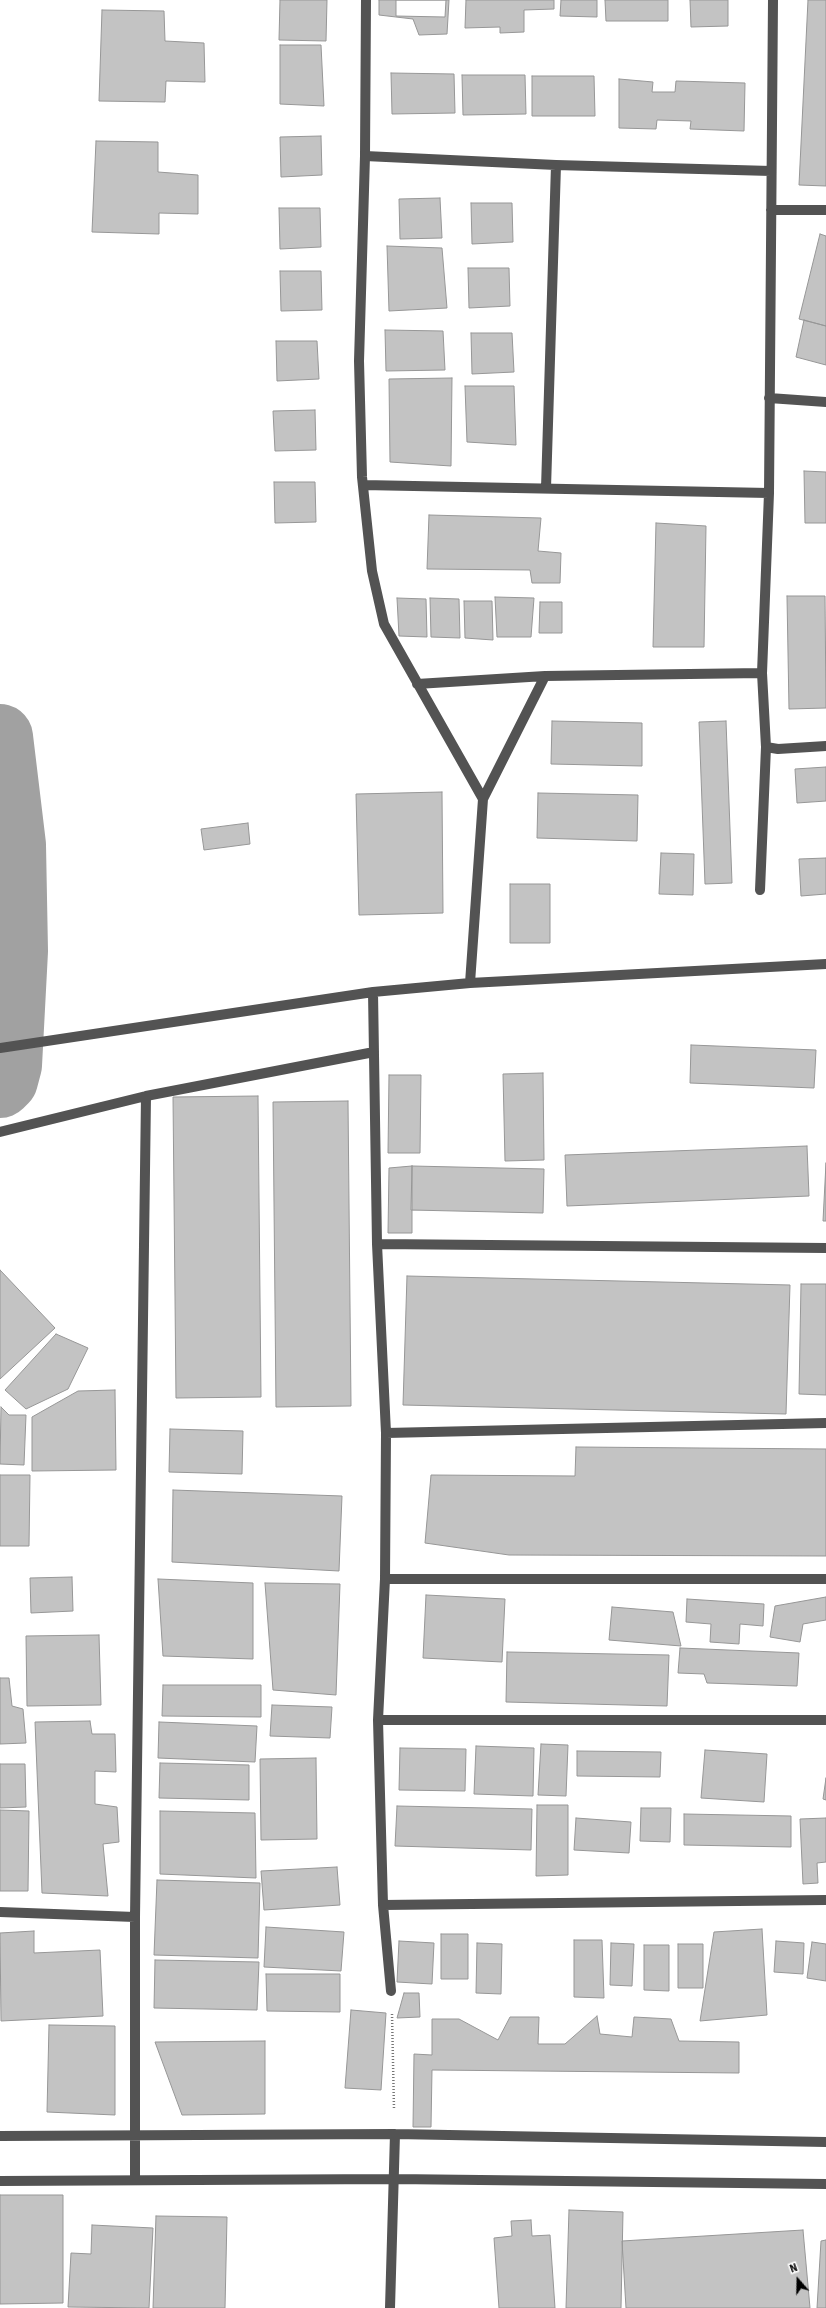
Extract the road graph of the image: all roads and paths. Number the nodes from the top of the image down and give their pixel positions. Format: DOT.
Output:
graph roads {
  1 [pos="366,0"];
  2 [pos="773,0"];
  3 [pos="365,156"];
  4 [pos="556,165"];
  5 [pos="771,171"];
  6 [pos="771,210"];
  7 [pos="826,210"];
  8 [pos="769,398"];
  9 [pos="826,402"];
  10 [pos="363,485"];
  11 [pos="546,488"];
  12 [pos="769,492"];
  13 [pos="762,673"];
  14 [pos="544,676"];
  15 [pos="417,684"];
  16 [pos="826,746"];
  17 [pos="766,747"];
  18 [pos="483,799"];
  19 [pos="760,890"];
  20 [pos="826,964"];
  21 [pos="470,983"];
  22 [pos="373,992"];
  23 [pos="1,1048"];
  24 [pos="374,1052"];
  25 [pos="146,1096"];
  26 [pos="0,1132"];
  27 [pos="377,1244"];
  28 [pos="826,1248"];
  29 [pos="826,1423"];
  30 [pos="386,1433"];
  31 [pos="385,1579"];
  32 [pos="826,1579"];
  33 [pos="378,1720"];
  34 [pos="826,1720"];
  35 [pos="826,1900"];
  36 [pos="383,1905"];
  37 [pos="0,1912"];
  38 [pos="135,1917"];
  39 [pos="391,1991"];
  40 [pos="395,2134"];
  41 [pos="134,2135"];
  42 [pos="0,2136"];
  43 [pos="826,2142"];
  44 [pos="394,2179"];
  45 [pos="135,2180"];
  46 [pos="0,2181"];
  47 [pos="826,2184"];
  48 [pos="390,2308"];
  1 -- 3 [label="street"];
  2 -- 5 [label="street"];
  3 -- 4 [label="street"];
  3 -- 10 [label="street"];
  4 -- 5 [label="street"];
  4 -- 11 [label="street"];
  5 -- 6 [label="street"];
  6 -- 7 [label="street"];
  6 -- 8 [label="street"];
  8 -- 9 [label="street"];
  8 -- 12 [label="street"];
  10 -- 11 [label="street"];
  10 -- 15 [label="street"];
  11 -- 12 [label="street"];
  12 -- 13 [label="street"];
  13 -- 14 [label="street"];
  13 -- 17 [label="street"];
  14 -- 15 [label="street"];
  14 -- 18 [label="street"];
  15 -- 18 [label="street"];
  16 -- 17 [label="street"];
  17 -- 19 [label="street"];
  18 -- 21 [label="street"];
  20 -- 21 [label="street"];
  21 -- 22 [label="street"];
  22 -- 23 [label="street"];
  22 -- 24 [label="street"];
  24 -- 25 [label="street"];
  24 -- 27 [label="street"];
  25 -- 26 [label="street"];
  25 -- 38 [label="street"];
  27 -- 28 [label="street"];
  27 -- 30 [label="street"];
  29 -- 30 [label="street"];
  30 -- 31 [label="street"];
  31 -- 32 [label="street"];
  31 -- 33 [label="street"];
  33 -- 34 [label="street"];
  33 -- 36 [label="street"];
  35 -- 36 [label="street"];
  36 -- 39 [label="street"];
  37 -- 38 [label="street"];
  38 -- 41 [label="street"];
  39 -- 40 [label="path"];
  40 -- 41 [label="street"];
  40 -- 43 [label="street"];
  40 -- 44 [label="street"];
  41 -- 42 [label="street"];
  41 -- 45 [label="street"];
  44 -- 45 [label="street"];
  44 -- 47 [label="street"];
  44 -- 48 [label="street"];
  45 -- 46 [label="street"];
}
